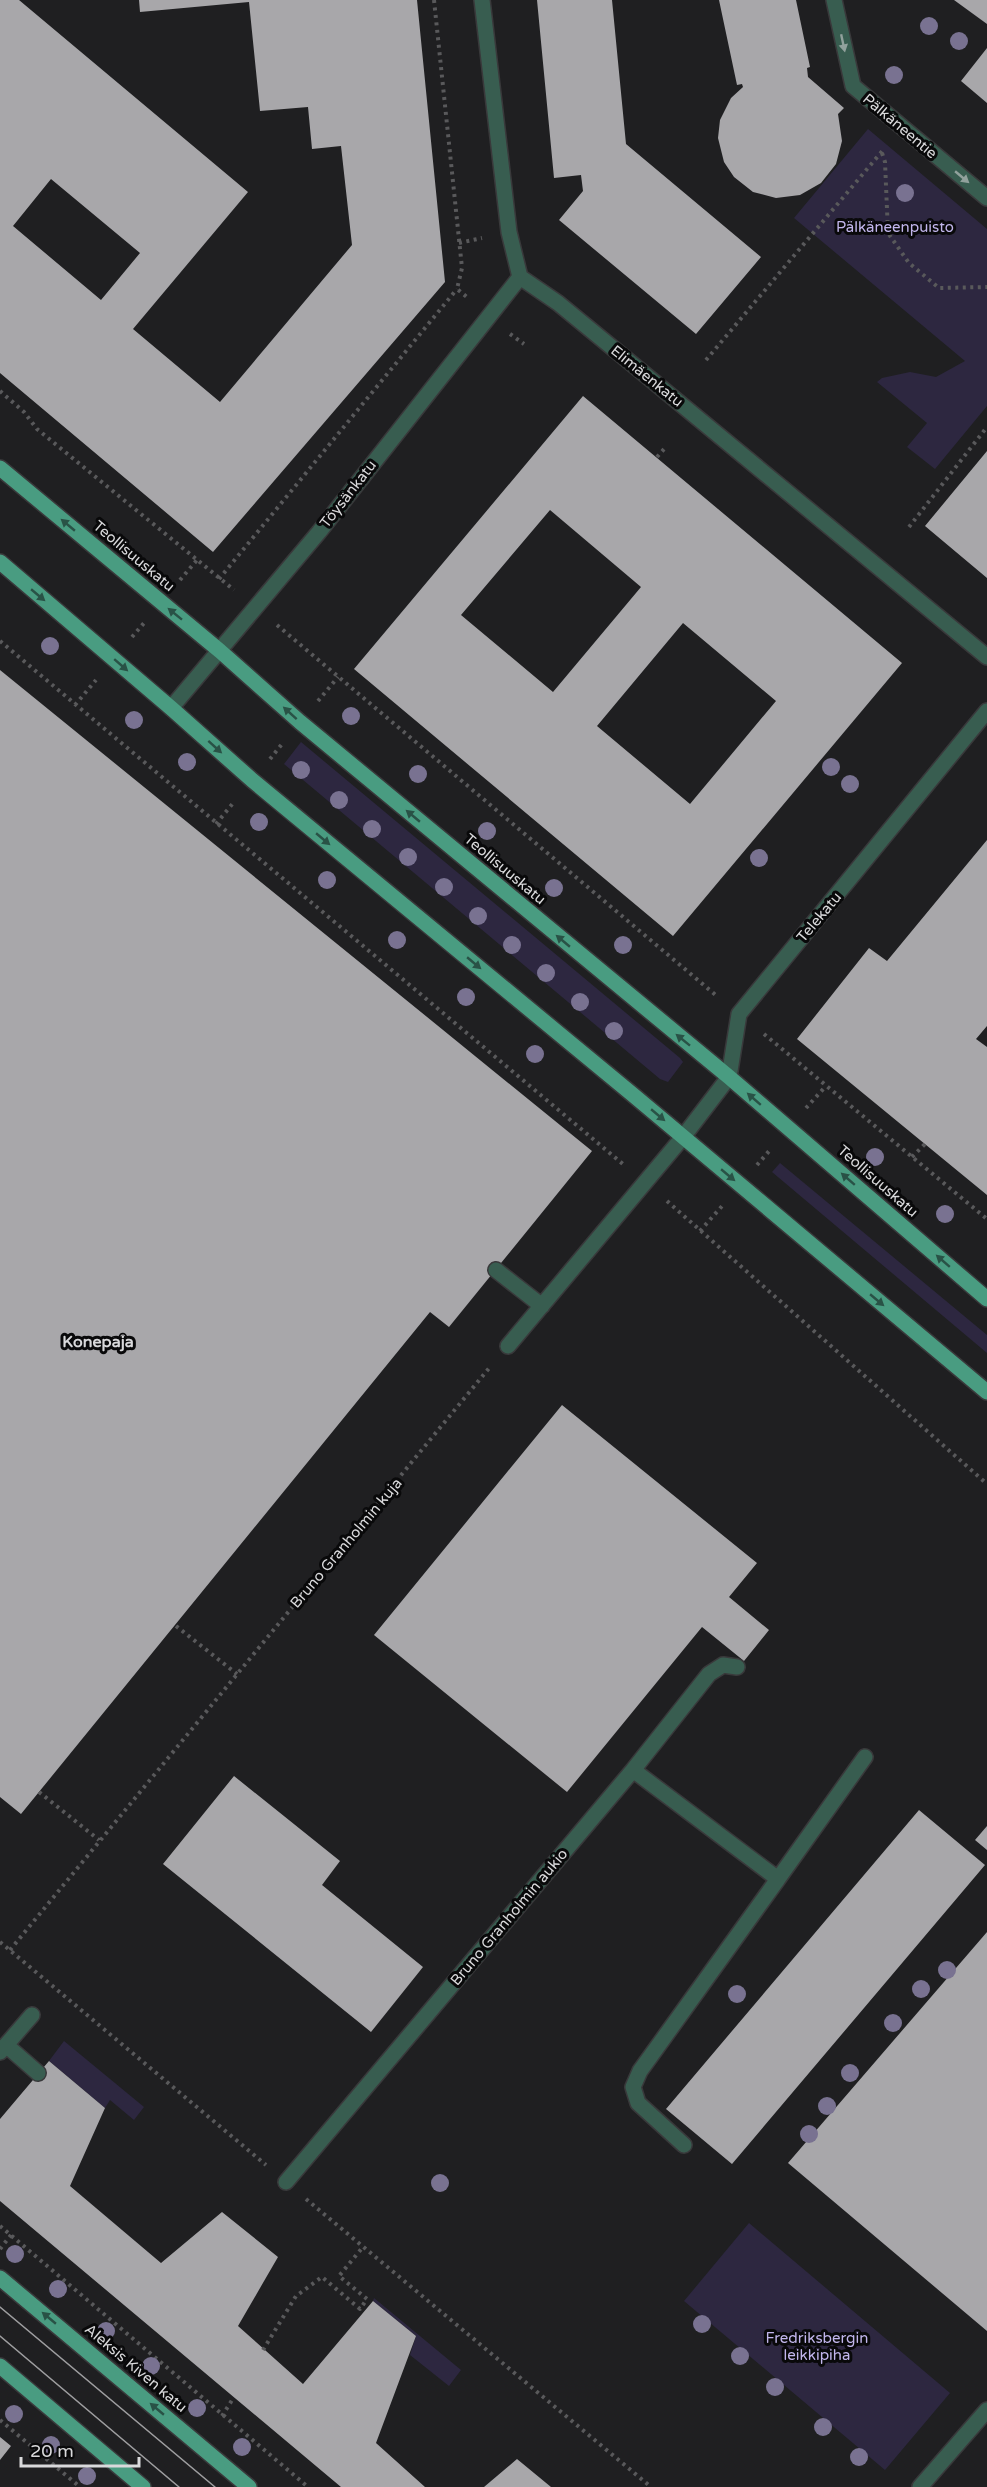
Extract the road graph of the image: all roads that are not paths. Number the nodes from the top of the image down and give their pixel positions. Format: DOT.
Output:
graph roads {
  1 [pos="482,0"];
  2 [pos="834,0"];
  3 [pos="987,198"];
  4 [pos="520,277"];
  5 [pos="0,468"];
  6 [pos="0,562"];
  7 [pos="220,651"];
  8 [pos="987,657"];
  9 [pos="171,708"];
  10 [pos="987,711"];
  11 [pos="729,1077"];
  12 [pos="683,1137"];
  13 [pos="496,1270"];
  14 [pos="987,1299"];
  15 [pos="542,1306"];
  16 [pos="508,1346"];
  17 [pos="987,1392"];
  18 [pos="737,1667"];
  19 [pos="865,1756"];
  20 [pos="633,1770"];
  21 [pos="778,1880"];
  22 [pos="32,2015"];
  23 [pos="3,2048"];
  24 [pos="38,2073"];
  25 [pos="684,2145"];
  26 [pos="285,2182"];
  27 [pos="0,2278"];
  28 [pos="0,2366"];
  29 [pos="987,2410"];
  30 [pos="143,2487"];
  31 [pos="249,2487"];
  32 [pos="920,2487"];
  1 -- 4 [label="street"];
  2 -- 3 [label="street, Pälkäneentie, one-way"];
  4 -- 7 [label="street, Töysänkatu"];
  4 -- 8 [label="street, Elimäenkatu"];
  7 -- 5 [label="main road, Teollisuuskatu, one-way"];
  6 -- 9 [label="main road, one-way"];
  7 -- 9 [label="street, Töysänkatu"];
  11 -- 7 [label="main road, Teollisuuskatu, one-way"];
  9 -- 12 [label="main road, one-way"];
  10 -- 11 [label="street, Telekatu"];
  11 -- 12 [label="street"];
  14 -- 11 [label="main road, Teollisuuskatu, one-way"];
  12 -- 15 [label="street"];
  12 -- 17 [label="main road, one-way"];
  13 -- 15 [label="street"];
  15 -- 16 [label="street"];
  18 -- 20 [label="street, Bruno Granholmin aukio"];
  19 -- 21 [label="street"];
  20 -- 21 [label="street"];
  20 -- 26 [label="street, Bruno Granholmin aukio"];
  21 -- 25 [label="street"];
  22 -- 23 [label="street"];
  23 -- 24 [label="street"];
  31 -- 27 [label="main road, Aleksis Kiven katu, one-way"];
  28 -- 30 [label="main road"];
  29 -- 32 [label="street"];
}
